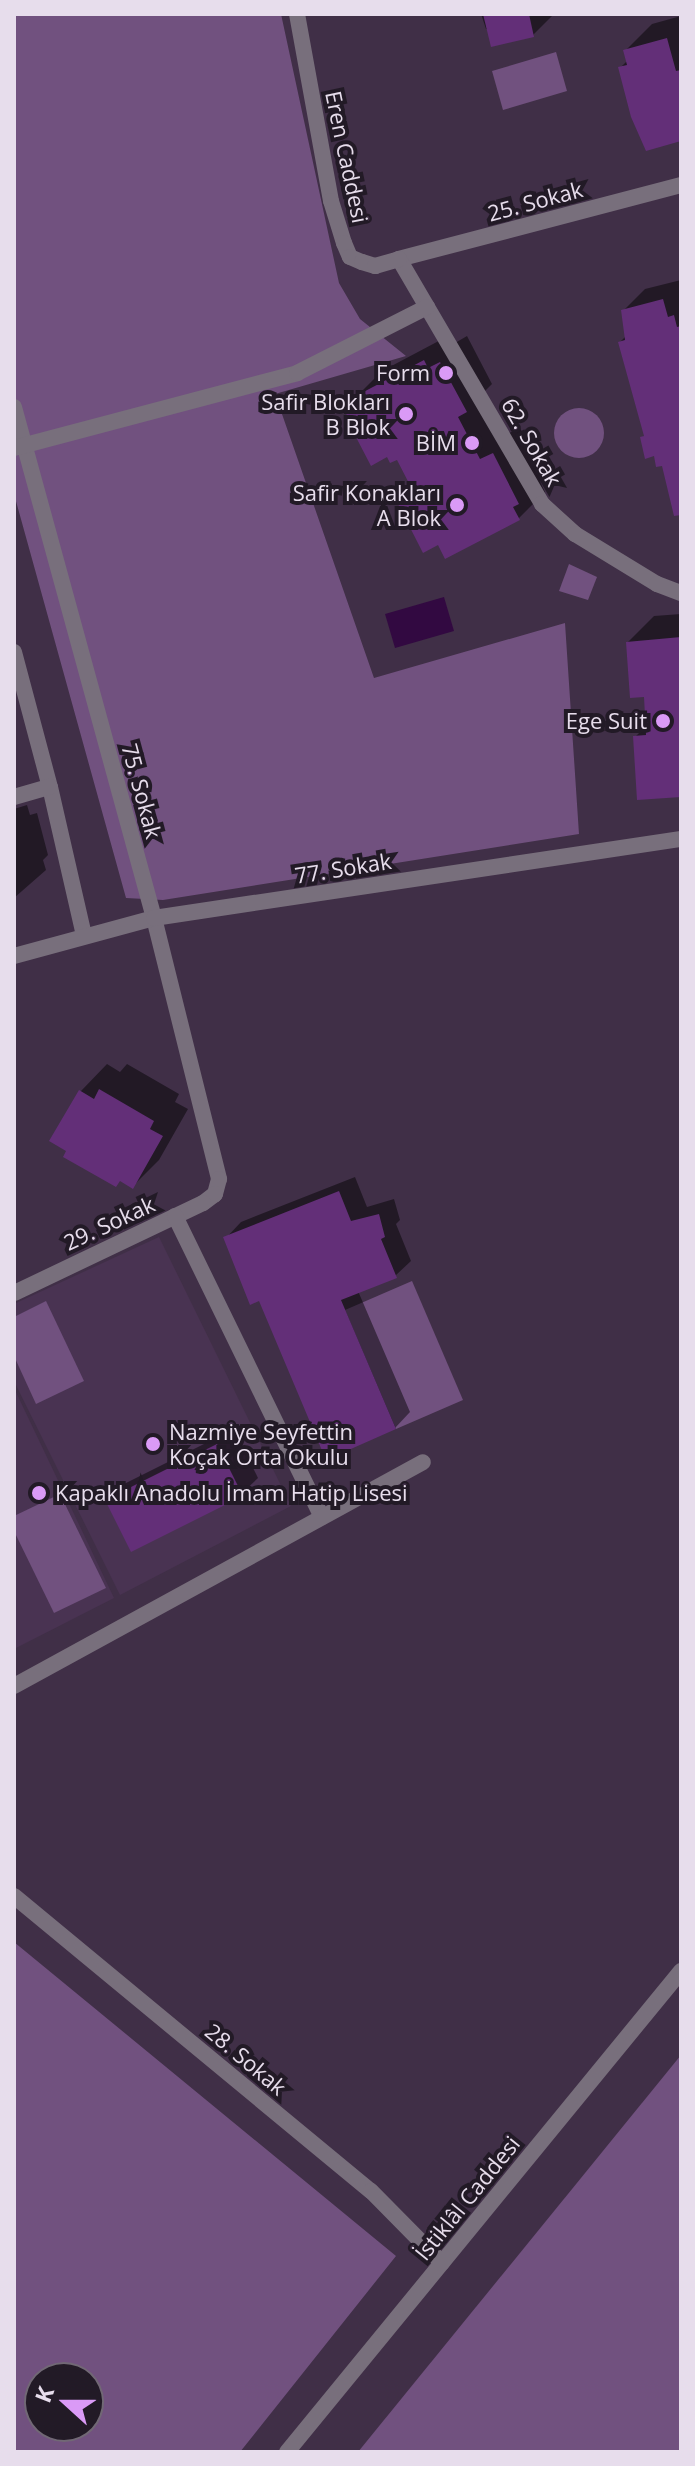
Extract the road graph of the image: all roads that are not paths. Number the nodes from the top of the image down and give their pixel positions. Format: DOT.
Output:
graph roads {
  1 [pos="297,14"];
  2 [pos="681,185"];
  3 [pos="399,259"];
  4 [pos="427,307"];
  5 [pos="14,407"];
  6 [pos="20,446"];
  7 [pos="681,593"];
  8 [pos="14,652"];
  9 [pos="50,787"];
  10 [pos="14,797"];
  11 [pos="681,839"];
  12 [pos="154,918"];
  13 [pos="84,936"];
  14 [pos="14,956"];
  15 [pos="218,1187"];
  16 [pos="175,1216"];
  17 [pos="14,1293"];
  18 [pos="423,1462"];
  19 [pos="322,1517"];
  20 [pos="14,1686"];
  21 [pos="14,1896"];
  22 [pos="681,1971"];
  23 [pos="442,2263"];
  24 [pos="287,2452"];
  1 -- 3 [label="street, Eren Caddesi"];
  2 -- 3 [label="street, 25. Sokak"];
  3 -- 4 [label="street, 62. Sokak"];
  4 -- 6 [label="street"];
  4 -- 7 [label="street, 62. Sokak"];
  5 -- 6 [label="street, 75. Sokak"];
  6 -- 12 [label="street, 75. Sokak"];
  8 -- 9 [label="street"];
  9 -- 10 [label="street"];
  9 -- 13 [label="street"];
  11 -- 12 [label="street, 77. Sokak"];
  12 -- 13 [label="street, 77. Sokak"];
  12 -- 15 [label="street, 75. Sokak"];
  13 -- 14 [label="street, 77. Sokak"];
  15 -- 16 [label="street, 29. Sokak"];
  16 -- 17 [label="street, 29. Sokak"];
  16 -- 19 [label="street"];
  18 -- 19 [label="street"];
  19 -- 20 [label="street"];
  21 -- 23 [label="street, 28. Sokak"];
  22 -- 23 [label="street, İstiklâl Caddesi"];
  23 -- 24 [label="street, İstiklâl Caddesi"];
}
